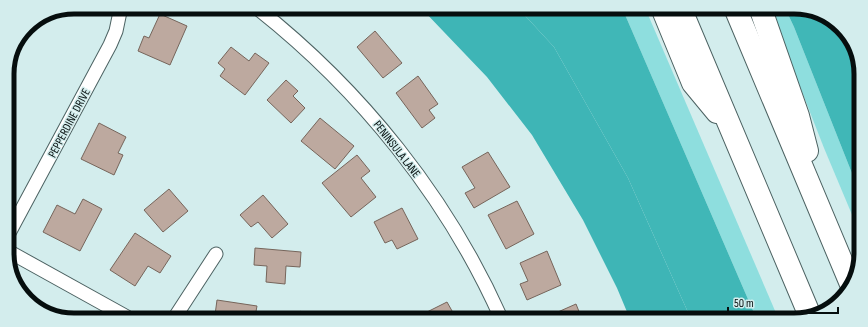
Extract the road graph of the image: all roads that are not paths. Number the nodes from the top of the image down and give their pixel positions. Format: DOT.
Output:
graph roads {
  1 [pos="120,14"];
  2 [pos="264,14"];
  3 [pos="665,14"];
  4 [pos="683,14"];
  5 [pos="738,14"];
  6 [pos="761,14"];
  7 [pos="732,130"];
  8 [pos="821,213"];
  9 [pos="14,224"];
  10 [pos="14,254"];
  11 [pos="216,254"];
  12 [pos="849,278"];
  13 [pos="808,311"];
  14 [pos="120,313"];
  15 [pos="178,313"];
  16 [pos="498,313"];
  1 -- 9 [label="street, PEPPERDINE DRIVE"];
  2 -- 16 [label="street, PENINSULA LANE"];
  3 -- 7 [label="highway"];
  4 -- 7 [label="highway"];
  5 -- 8 [label="highway"];
  6 -- 8 [label="highway"];
  7 -- 13 [label="highway"];
  8 -- 12 [label="highway"];
  10 -- 14 [label="street"];
  11 -- 15 [label="street"];
}
